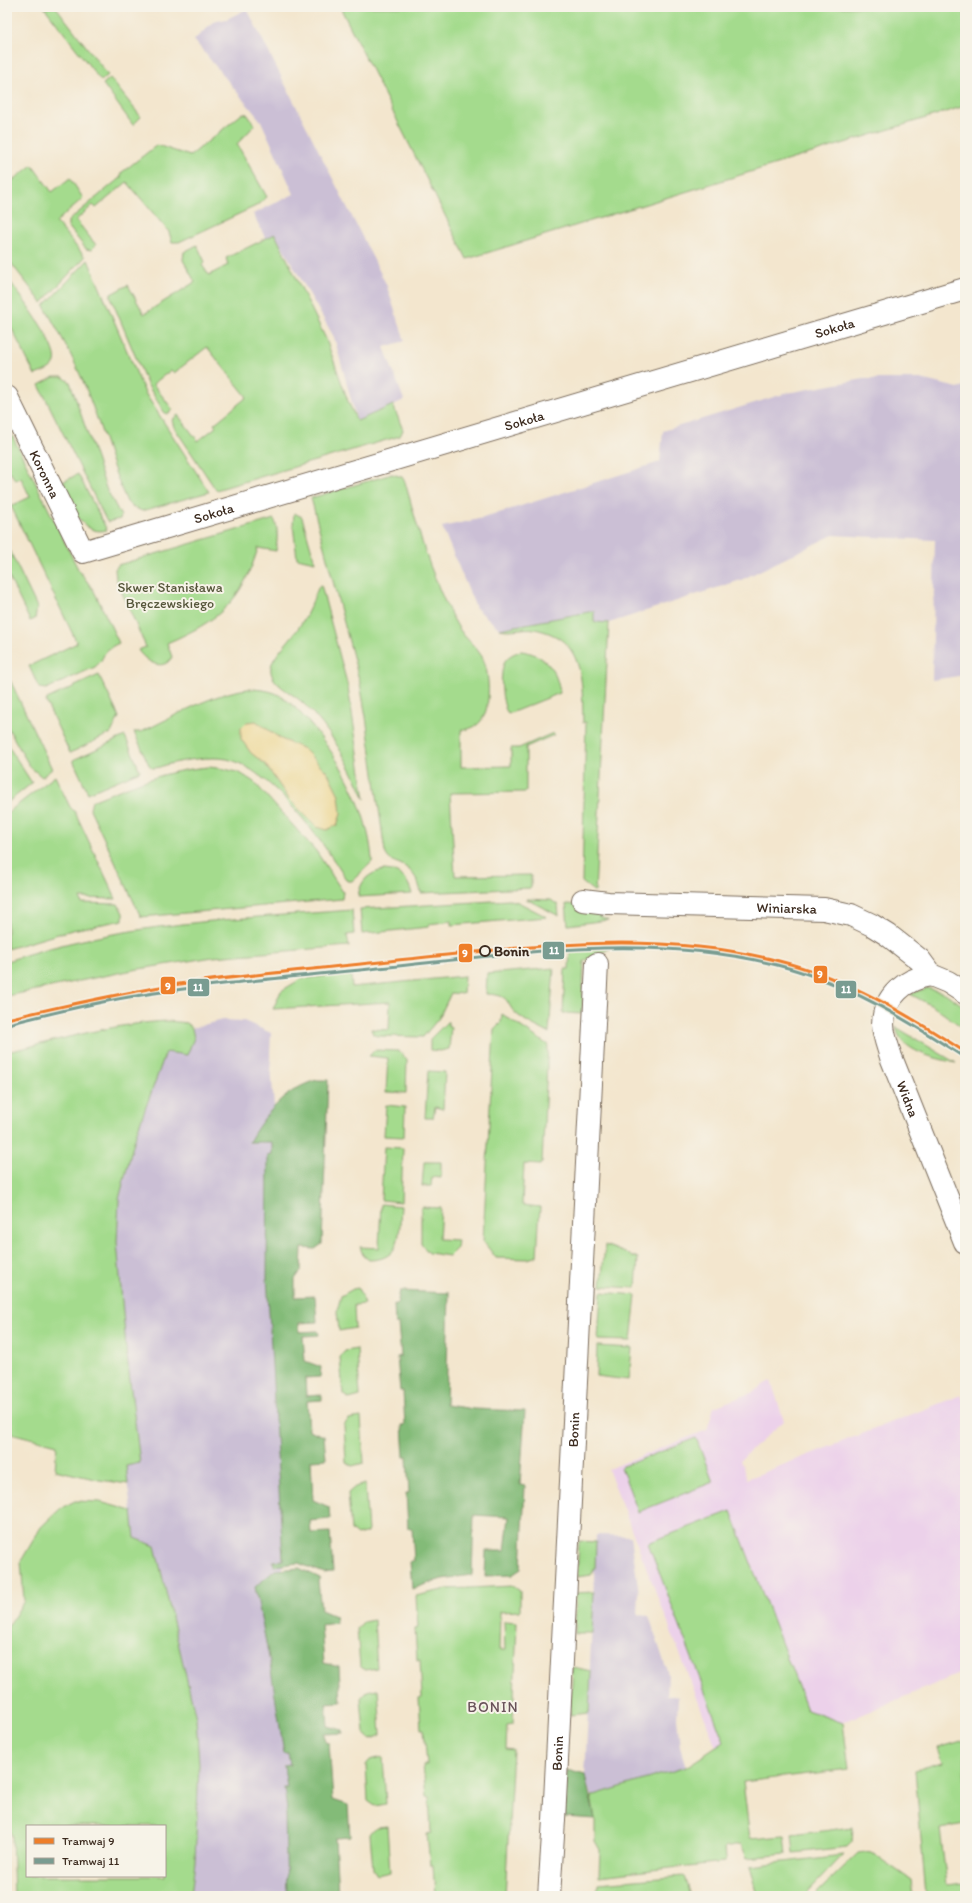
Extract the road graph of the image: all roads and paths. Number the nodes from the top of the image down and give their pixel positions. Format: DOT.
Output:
graph roads {
  1 [pos="965,289"];
  2 [pos="7,397"];
  3 [pos="83,552"];
  4 [pos="583,900"];
  5 [pos="597,964"];
  6 [pos="931,975"];
  7 [pos="965,993"];
  8 [pos="965,1242"];
  9 [pos="549,1896"];
  1 -- 3 [label="street, Sokoła"];
  2 -- 3 [label="street, Koronna"];
  4 -- 6 [label="street, Winiarska"];
  5 -- 9 [label="street, Bonin"];
  6 -- 7 [label="street, Winiarska"];
  6 -- 8 [label="street, Widna"];
}
